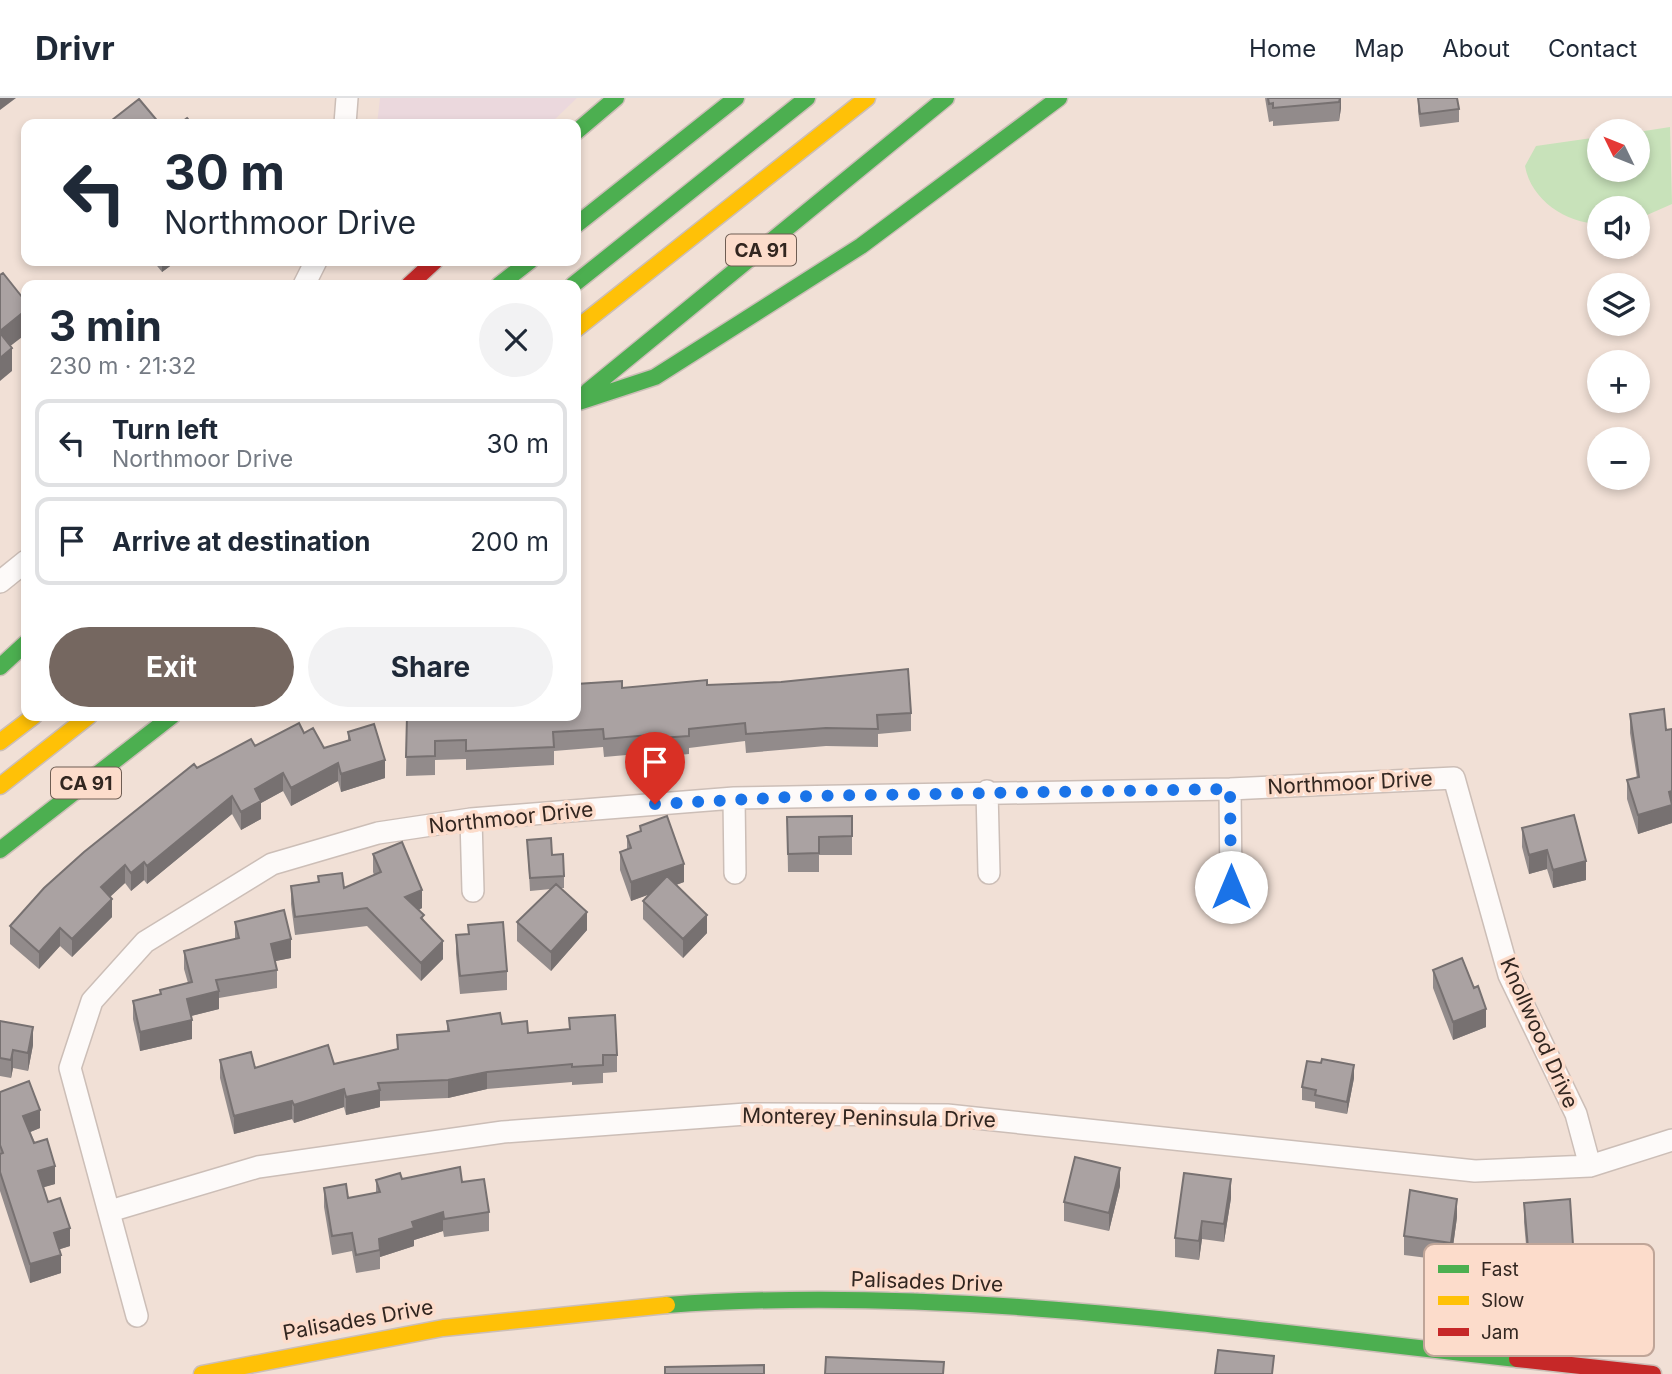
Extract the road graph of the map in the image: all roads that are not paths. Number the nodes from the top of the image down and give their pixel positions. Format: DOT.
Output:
graph roads {
  1 [pos="616,98"];
  2 [pos="736,98"];
  3 [pos="807,98"];
  4 [pos="867,98"];
  5 [pos="946,98"];
  6 [pos="1059,98"];
  7 [pos="581,128"];
  8 [pos="581,221"];
  9 [pos="430,266"];
  10 [pos="524,266"];
  11 [pos="414,280"];
  12 [pos="505,280"];
  13 [pos="579,280"];
  14 [pos="581,325"];
  15 [pos="581,398"];
  16 [pos="581,400"];
  17 [pos="21,565"];
  18 [pos="0,582"];
  19 [pos="21,648"];
  20 [pos="21,665"];
  21 [pos="0,667"];
  22 [pos="0,682"];
  23 [pos="27,721"];
  24 [pos="83,721"];
  25 [pos="166,721"];
  26 [pos="0,742"];
  27 [pos="1454,778"];
  28 [pos="0,786"];
  29 [pos="1230,789"];
  30 [pos="987,792"];
  31 [pos="734,798"];
  32 [pos="471,819"];
  33 [pos="0,850"];
  34 [pos="735,873"];
  35 [pos="989,873"];
  36 [pos="1231,887"];
  37 [pos="473,891"];
  38 [pos="1672,1140"];
  39 [pos="1590,1166"];
  40 [pos="110,1211"];
  41 [pos="137,1316"];
  42 [pos="1424,1349"];
  43 [pos="1485,1356"];
  44 [pos="202,1374"];
  45 [pos="1653,1374"];
  1 -- 7 [label="main road"];
  2 -- 8 [label="main road"];
  3 -- 13 [label="main road"];
  4 -- 14 [label="main road"];
  5 -- 15 [label="main road, CA 91"];
  6 -- 16 [label="main road"];
  9 -- 11 [label="main road"];
  10 -- 12 [label="main road"];
  17 -- 18 [label="street"];
  19 -- 21 [label="main road"];
  20 -- 22 [label="main road"];
  23 -- 26 [label="main road"];
  24 -- 28 [label="main road"];
  25 -- 33 [label="main road, CA 91"];
  27 -- 29 [label="street, Northmoor Drive"];
  27 -- 39 [label="street, Knollwood Drive"];
  29 -- 30 [label="street, Northmoor Drive"];
  29 -- 36 [label="street"];
  30 -- 31 [label="street, Northmoor Drive"];
  30 -- 35 [label="street"];
  31 -- 32 [label="street, Northmoor Drive"];
  31 -- 34 [label="street"];
  32 -- 37 [label="street"];
  32 -- 40 [label="street, Northmoor Drive"];
  38 -- 39 [label="street, Monterey Peninsula Drive"];
  39 -- 40 [label="street, Monterey Peninsula Drive"];
  40 -- 41 [label="street, Northmoor Drive"];
  42 -- 44 [label="main road, Palisades Drive"];
  43 -- 45 [label="main road, Palisades Drive"];
}
